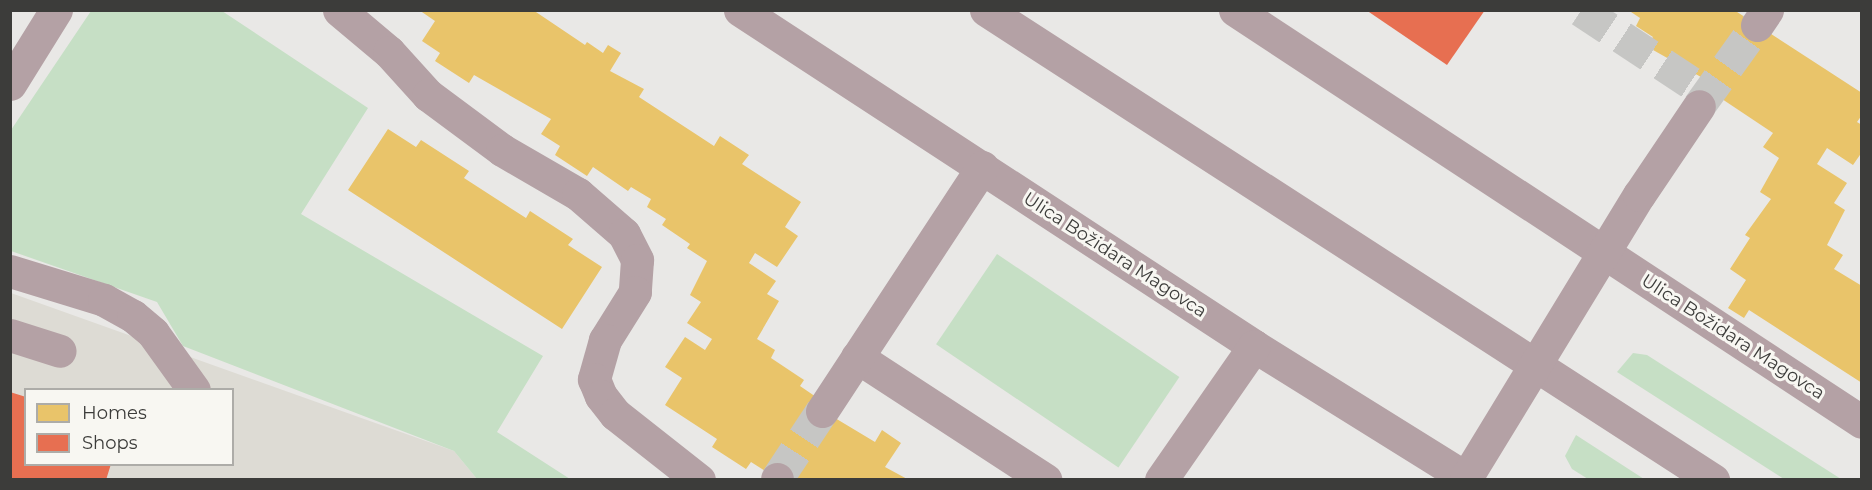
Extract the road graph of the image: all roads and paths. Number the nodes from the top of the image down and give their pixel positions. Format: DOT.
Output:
graph roads {
  1 [pos="56,10"];
  2 [pos="339,10"];
  3 [pos="986,10"];
  4 [pos="1235,10"];
  5 [pos="762,16"];
  6 [pos="10,84"];
  7 [pos="1698,106"];
  8 [pos="982,167"];
  9 [pos="1604,253"];
  10 [pos="10,271"];
  11 [pos="10,335"];
  12 [pos="1254,346"];
  13 [pos="60,351"];
  14 [pos="857,357"];
  15 [pos="1534,364"];
  16 [pos="193,388"];
  17 [pos="822,411"];
  18 [pos="1862,422"];
  19 [pos="1467,479"];
  20 [pos="699,480"];
  21 [pos="1046,480"];
  22 [pos="1161,480"];
  23 [pos="1713,480"];
  1 -- 6 [label="street"];
  2 -- 20 [label="street"];
  3 -- 15 [label="street"];
  4 -- 9 [label="street, Ulica Božidara Magovca"];
  5 -- 8 [label="street, Ulica Božidara Magovca"];
  7 -- 9 [label="street"];
  8 -- 12 [label="street, Ulica Božidara Magovca"];
  8 -- 14 [label="street"];
  9 -- 15 [label="street, Ulica Božidara Magovca"];
  9 -- 18 [label="street, Ulica Božidara Magovca"];
  10 -- 16 [label="street"];
  11 -- 13 [label="street"];
  12 -- 19 [label="street, Ulica Božidara Magovca"];
  12 -- 22 [label="street"];
  14 -- 17 [label="street"];
  14 -- 21 [label="street"];
  15 -- 19 [label="street, Ulica Božidara Magovca"];
  15 -- 23 [label="street"];
}
